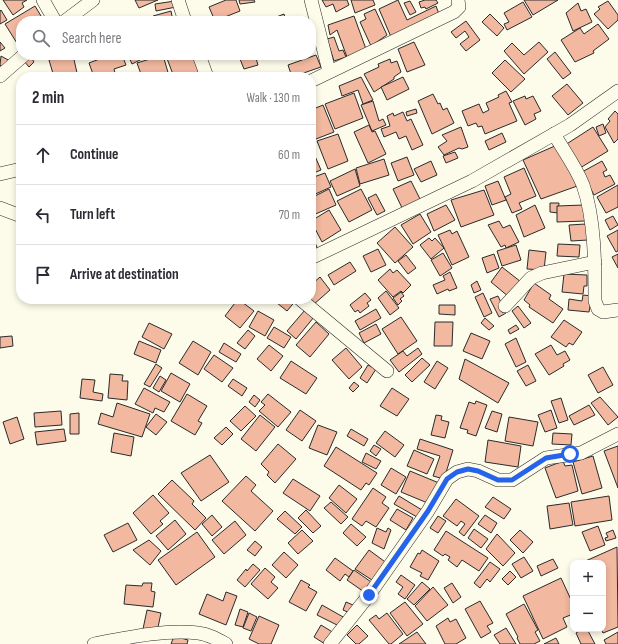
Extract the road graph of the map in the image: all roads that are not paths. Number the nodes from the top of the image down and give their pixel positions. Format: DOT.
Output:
graph roads {
  1 [pos="43,0"];
  2 [pos="93,0"];
  3 [pos="178,0"];
  4 [pos="311,0"];
  5 [pos="471,0"];
  6 [pos="458,4"];
  7 [pos="53,16"];
  8 [pos="72,16"];
  9 [pos="183,16"];
  10 [pos="315,16"];
  11 [pos="316,19"];
  12 [pos="18,60"];
  13 [pos="201,60"];
  14 [pos="330,71"];
  15 [pos="205,72"];
  16 [pos="0,76"];
  17 [pos="316,78"];
  18 [pos="618,92"];
  19 [pos="554,134"];
  20 [pos="16,170"];
  21 [pos="0,174"];
  22 [pos="0,208"];
  23 [pos="16,214"];
  24 [pos="316,256"];
  25 [pos="595,262"];
  26 [pos="306,304"];
  27 [pos="505,306"];
  28 [pos="618,310"];
  29 [pos="387,371"];
  30 [pos="618,434"];
  31 [pos="94,644"];
  32 [pos="226,644"];
  33 [pos="330,644"];
  1 -- 7 [label="street"];
  2 -- 8 [label="street"];
  3 -- 9 [label="street"];
  4 -- 10 [label="street"];
  5 -- 6 [label="street"];
  6 -- 14 [label="street"];
  11 -- 14 [label="street"];
  12 -- 16 [label="street"];
  13 -- 15 [label="street"];
  14 -- 17 [label="street"];
  18 -- 19 [label="street"];
  19 -- 24 [label="street"];
  19 -- 25 [label="street"];
  20 -- 21 [label="street"];
  22 -- 23 [label="street"];
  25 -- 27 [label="street"];
  25 -- 28 [label="street"];
  26 -- 29 [label="street"];
  30 -- 33 [label="street"];
  31 -- 32 [label="street"];
}
